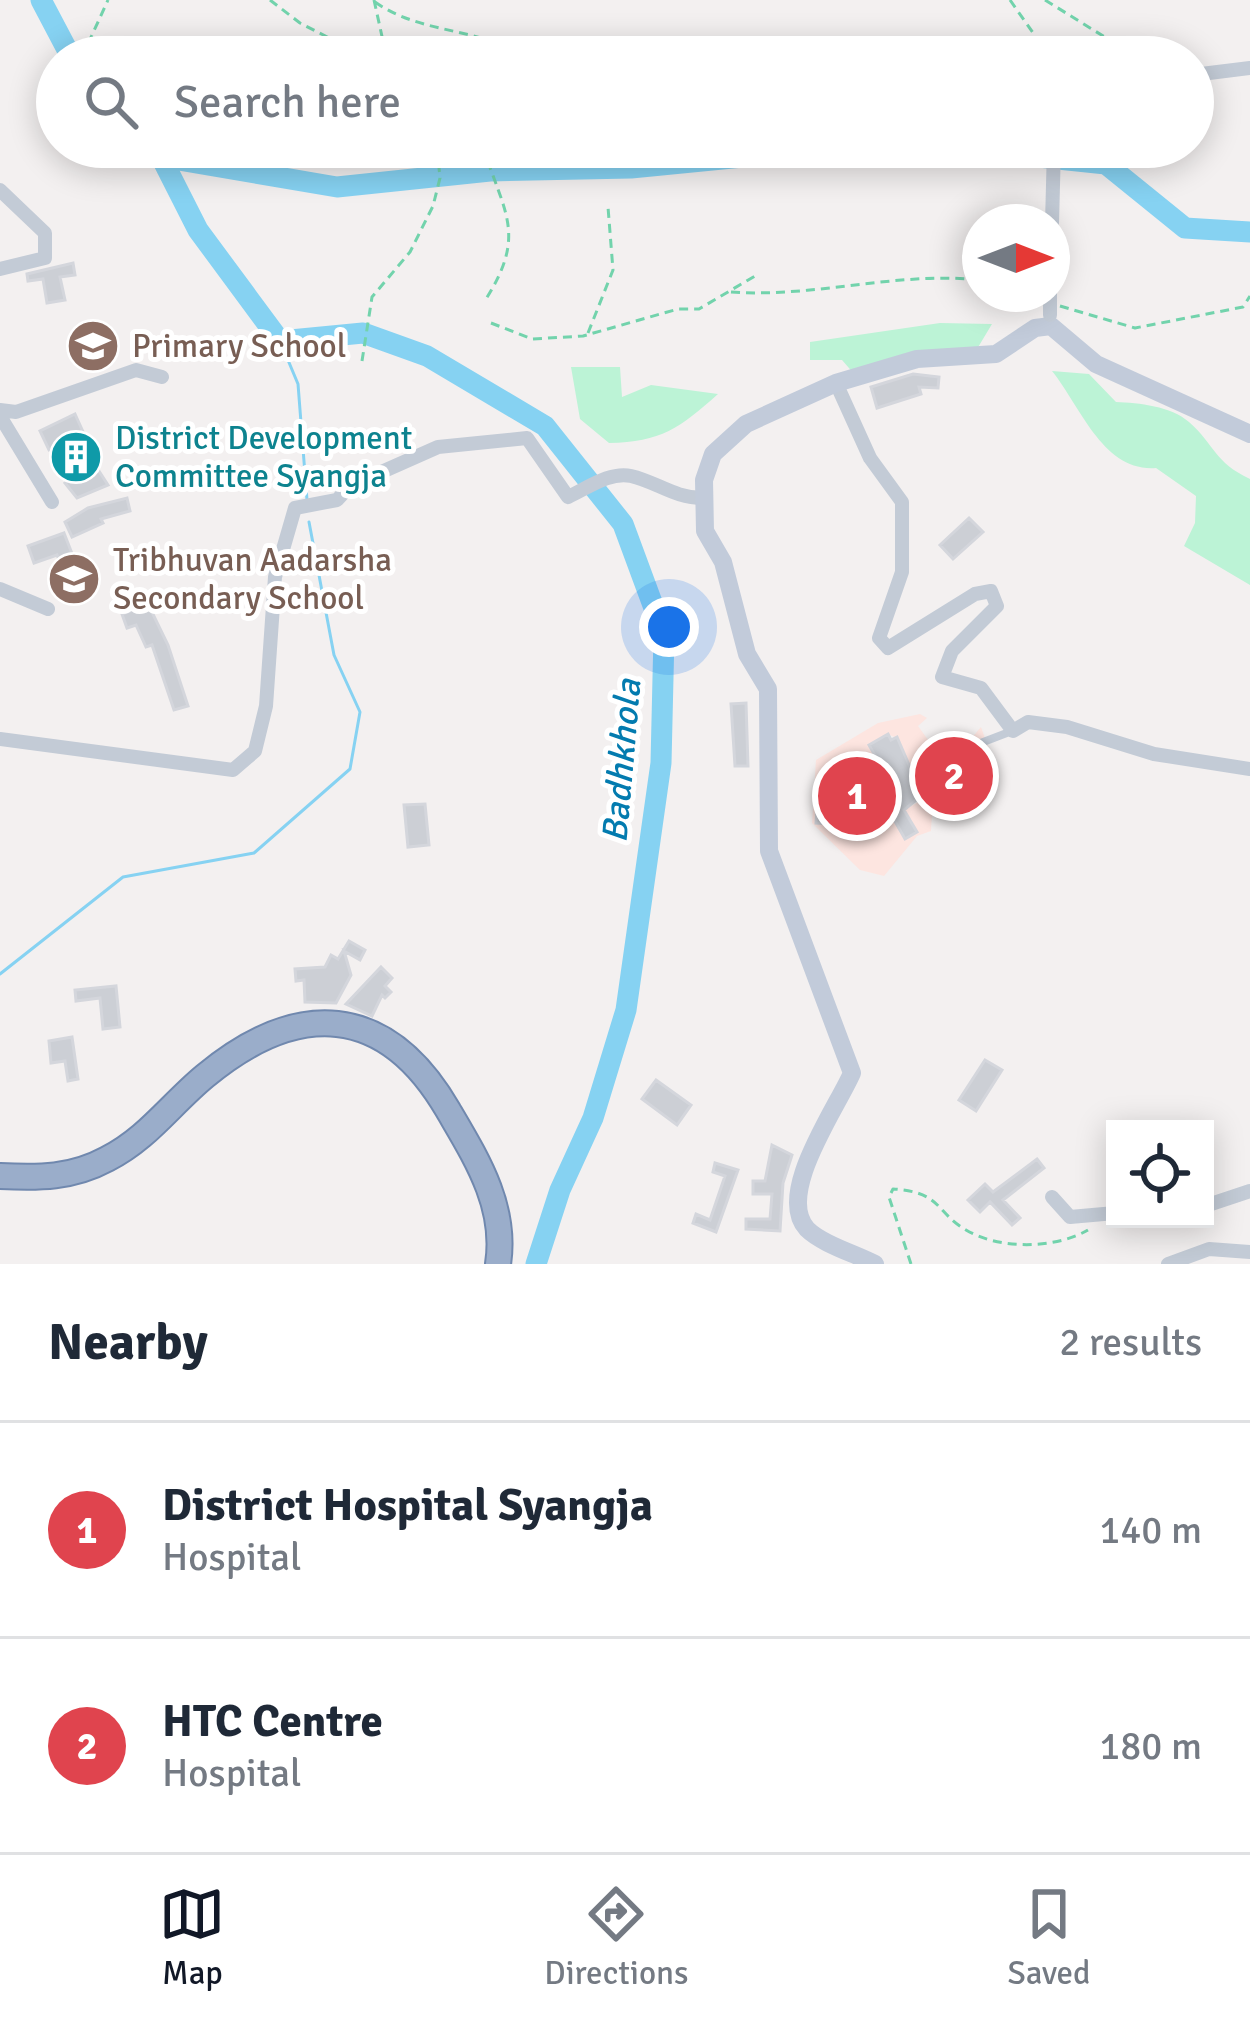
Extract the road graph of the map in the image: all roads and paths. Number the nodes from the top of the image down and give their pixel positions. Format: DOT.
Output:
graph roads {
  1 [pos="108,0"];
  2 [pos="270,0"];
  3 [pos="1010,0"];
  4 [pos="1045,0"];
  5 [pos="374,1"];
  6 [pos="92,36"];
  7 [pos="325,36"];
  8 [pos="382,36"];
  9 [pos="476,36"];
  10 [pos="1035,36"];
  11 [pos="1103,36"];
  12 [pos="1250,68"];
  13 [pos="1214,72"];
  14 [pos="439,168"];
  15 [pos="489,168"];
  16 [pos="1053,168"];
  17 [pos="0,190"];
  18 [pos="1052,204"];
  19 [pos="608,207"];
  20 [pos="0,269"];
  21 [pos="755,276"];
  22 [pos="962,278"];
  23 [pos="728,292"];
  24 [pos="1250,296"];
  25 [pos="486,299"];
  26 [pos="1048,312"];
  27 [pos="1053,312"];
  28 [pos="1063,312"];
  29 [pos="491,323"];
  30 [pos="587,335"];
  31 [pos="362,361"];
  32 [pos="162,377"];
  33 [pos="836,383"];
  34 [pos="0,413"];
  35 [pos="1250,434"];
  36 [pos="703,498"];
  37 [pos="52,502"];
  38 [pos="0,589"];
  39 [pos="48,609"];
  40 [pos="1013,730"];
  41 [pos="0,739"];
  42 [pos="978,744"];
  43 [pos="1250,769"];
  44 [pos="0,1176"];
  45 [pos="1250,1191"];
  46 [pos="1052,1197"];
  47 [pos="1214,1203"];
  48 [pos="1106,1218"];
  49 [pos="1106,1219"];
  50 [pos="1250,1252"];
  51 [pos="498,1264"];
  52 [pos="874,1264"];
  53 [pos="911,1264"];
  54 [pos="1168,1264"];
  1 -- 6 [label="path"];
  2 -- 7 [label="path"];
  3 -- 10 [label="path"];
  4 -- 11 [label="path"];
  5 -- 8 [label="path"];
  5 -- 9 [label="path"];
  12 -- 13 [label="street"];
  14 -- 31 [label="path"];
  15 -- 25 [label="path"];
  16 -- 18 [label="street"];
  17 -- 20 [label="street"];
  19 -- 30 [label="path"];
  21 -- 23 [label="path"];
  22 -- 23 [label="path"];
  23 -- 30 [label="path"];
  24 -- 28 [label="path"];
  26 -- 33 [label="main road"];
  27 -- 35 [label="main road"];
  29 -- 30 [label="path"];
  32 -- 34 [label="street"];
  33 -- 36 [label="main road"];
  33 -- 40 [label="street"];
  34 -- 37 [label="street"];
  36 -- 41 [label="street"];
  36 -- 52 [label="main road"];
  38 -- 39 [label="street"];
  40 -- 42 [label="lane"];
  40 -- 43 [label="street"];
  44 -- 51 [label="highway"];
  45 -- 47 [label="street"];
  46 -- 48 [label="street"];
  49 -- 53 [label="path"];
  50 -- 54 [label="street"];
}
